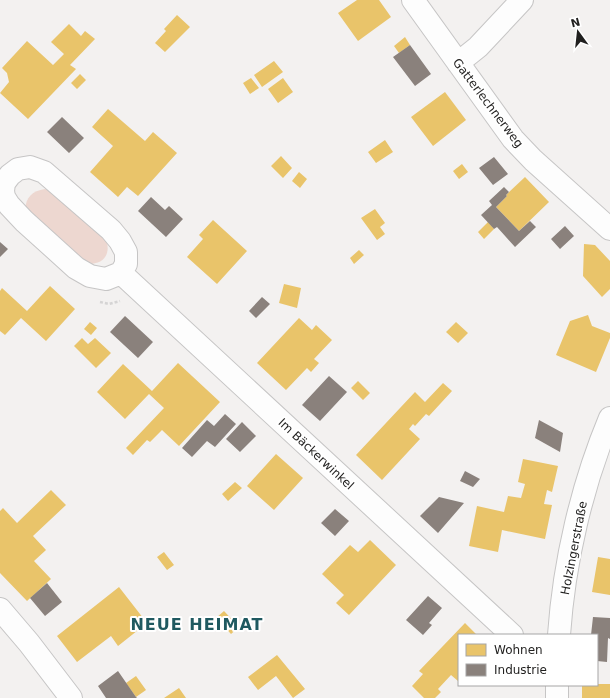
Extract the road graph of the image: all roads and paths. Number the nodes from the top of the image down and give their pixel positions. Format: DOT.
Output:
graph roads {
  1 [pos="413,0"];
  2 [pos="522,0"];
  3 [pos="458,63"];
  4 [pos="5,171"];
  5 [pos="610,229"];
  6 [pos="121,273"];
  7 [pos="610,418"];
  8 [pos="0,609"];
  9 [pos="511,634"];
  10 [pos="560,634"];
  11 [pos="557,686"];
  12 [pos="71,698"];
  13 [pos="557,698"];
  1 -- 3 [label="street, Gatterlechnerweg"];
  2 -- 3 [label="street"];
  3 -- 5 [label="street, Gatterlechnerweg"];
  4 -- 6 [label="street"];
  4 -- 6 [label="street"];
  6 -- 9 [label="street, Im Bäckerwinkel"];
  7 -- 10 [label="street, Holzingerstraße"];
  8 -- 12 [label="street"];
  11 -- 13 [label="street"];
}
